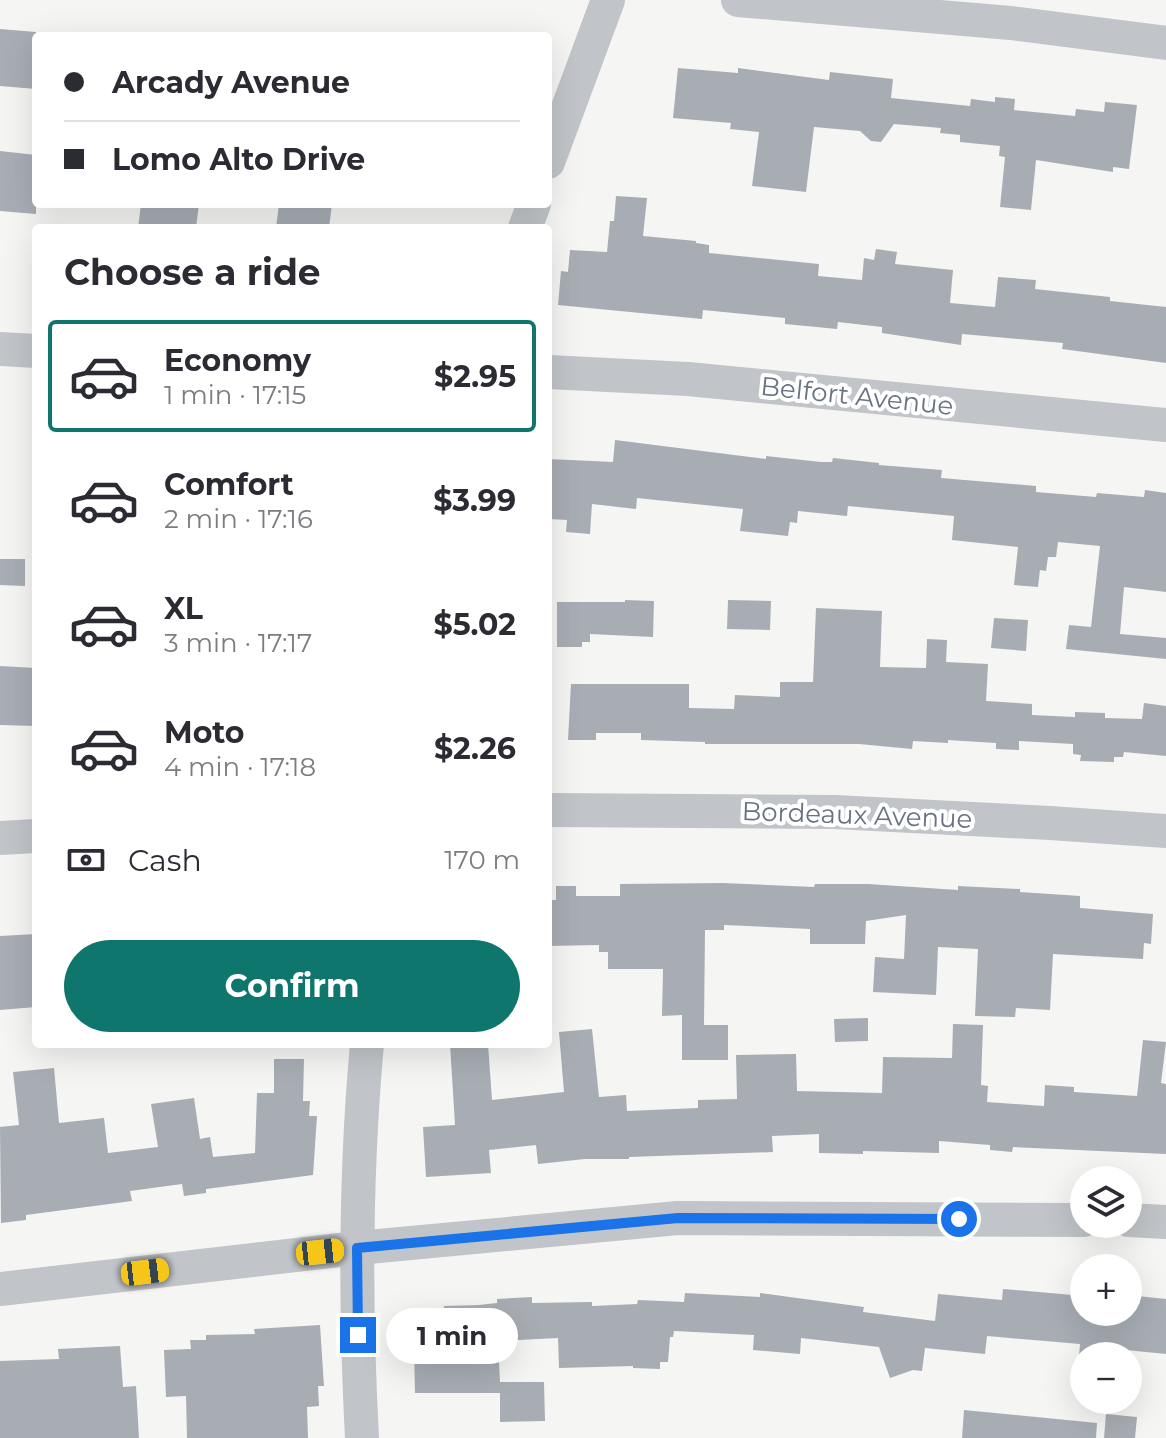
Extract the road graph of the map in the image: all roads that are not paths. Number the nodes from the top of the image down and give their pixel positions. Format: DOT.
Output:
graph roads {
  1 [pos="608,0"];
  2 [pos="738,0"];
  3 [pos="1166,43"];
  4 [pos="552,151"];
  5 [pos="0,349"];
  6 [pos="32,351"];
  7 [pos="552,372"];
  8 [pos="1166,425"];
  9 [pos="552,810"];
  10 [pos="1166,831"];
  11 [pos="32,836"];
  12 [pos="0,838"];
  13 [pos="367,1048"];
  14 [pos="1070,1220"];
  15 [pos="1142,1221"];
  16 [pos="1166,1222"];
  17 [pos="357,1248"];
  18 [pos="0,1289"];
  19 [pos="362,1438"];
  1 -- 4 [label="street"];
  2 -- 3 [label="street"];
  5 -- 6 [label="street"];
  7 -- 8 [label="street, Belfort Avenue"];
  9 -- 10 [label="street, Bordeaux Avenue"];
  11 -- 12 [label="street"];
  13 -- 17 [label="street"];
  14 -- 17 [label="street"];
  15 -- 16 [label="street"];
  17 -- 18 [label="street"];
  17 -- 19 [label="street"];
}
